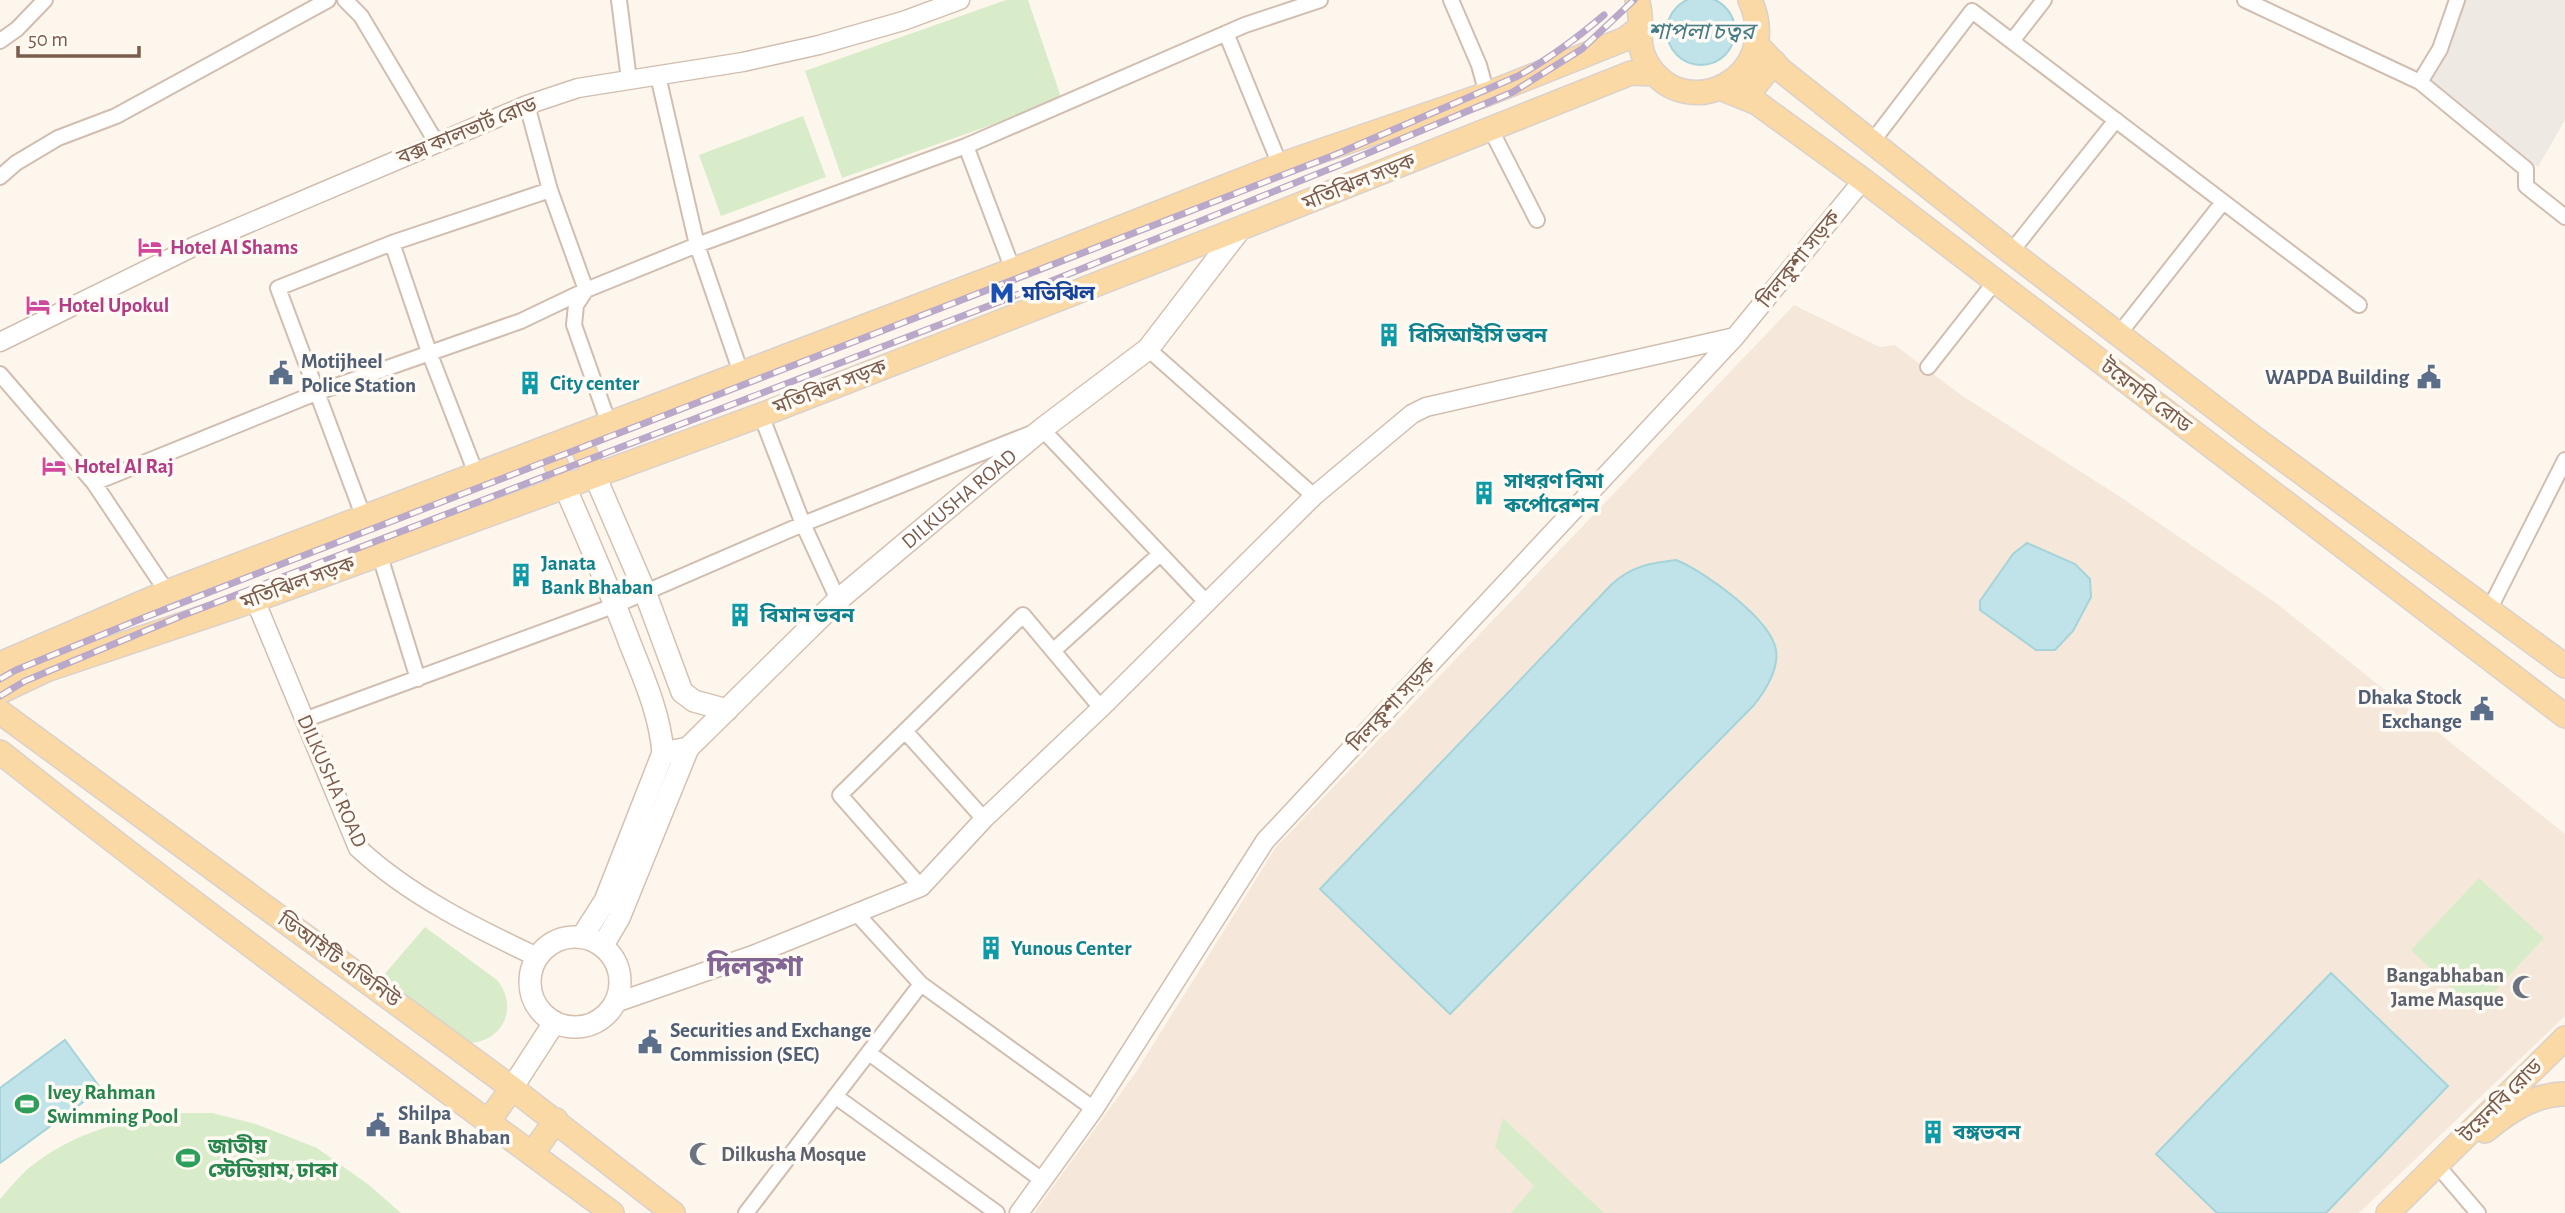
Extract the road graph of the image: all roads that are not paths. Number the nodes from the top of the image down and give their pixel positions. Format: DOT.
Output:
graph roads {
  1 [pos="45,0"];
  2 [pos="328,0"];
  3 [pos="345,0"];
  4 [pos="619,0"];
  5 [pos="960,0"];
  6 [pos="1320,0"];
  7 [pos="1451,0"];
  8 [pos="1750,0"];
  9 [pos="2044,0"];
  10 [pos="2245,0"];
  11 [pos="2457,0"];
  12 [pos="1639,14"];
  13 [pos="1226,33"];
  14 [pos="0,41"];
  15 [pos="2012,41"];
  16 [pos="1757,45"];
  17 [pos="1774,62"];
  18 [pos="1655,74"];
  19 [pos="657,76"];
  20 [pos="629,80"];
  21 [pos="2420,82"];
  22 [pos="1720,88"];
  23 [pos="1487,94"];
  24 [pos="1745,98"];
  25 [pos="527,105"];
  26 [pos="2116,120"];
  27 [pos="1491,130"];
  28 [pos="436,142"];
  29 [pos="1872,142"];
  30 [pos="966,146"];
  31 [pos="1280,165"];
  32 [pos="0,177"];
  33 [pos="1863,180"];
  34 [pos="550,190"];
  35 [pos="2223,202"];
  36 [pos="2565,217"];
  37 [pos="1537,220"];
  38 [pos="1241,228"];
  39 [pos="392,243"];
  40 [pos="697,245"];
  41 [pos="2011,252"];
  42 [pos="1013,270"];
  43 [pos="1994,283"];
  44 [pos="586,290"];
  45 [pos="2359,305"];
  46 [pos="2119,334"];
  47 [pos="1735,337"];
  48 [pos="0,342"];
  49 [pos="1148,349"];
  50 [pos="429,352"];
  51 [pos="1928,367"];
  52 [pos="741,373"];
  53 [pos="0,374"];
  54 [pos="316,393"];
  55 [pos="761,415"];
  56 [pos="609,425"];
  57 [pos="1042,429"];
  58 [pos="578,436"];
  59 [pos="549,447"];
  60 [pos="2565,460"];
  61 [pos="477,476"];
  62 [pos="595,476"];
  63 [pos="94,483"];
  64 [pos="565,487"];
  65 [pos="1314,496"];
  66 [pos="364,518"];
  67 [pos="803,523"];
  68 [pos="379,553"];
  69 [pos="1160,554"];
  70 [pos="167,592"];
  71 [pos="645,592"];
  72 [pos="255,600"];
  73 [pos="838,600"];
  74 [pos="1207,603"];
  75 [pos="615,605"];
  76 [pos="2489,610"];
  77 [pos="1053,651"];
  78 [pos="0,664"];
  79 [pos="2565,666"];
  80 [pos="418,679"];
  81 [pos="0,692"];
  82 [pos="1101,708"];
  83 [pos="727,710"];
  84 [pos="0,712"];
  85 [pos="2565,716"];
  86 [pos="304,720"];
  87 [pos="905,731"];
  88 [pos="688,748"];
  89 [pos="0,752"];
  90 [pos="663,753"];
  91 [pos="984,819"];
  92 [pos="921,887"];
  93 [pos="858,914"];
  94 [pos="582,937"];
  95 [pos="603,946"];
  96 [pos="537,957"];
  97 [pos="921,984"];
  98 [pos="615,1003"];
  99 [pos="554,1023"];
  100 [pos="2565,1038"];
  101 [pos="869,1053"];
  102 [pos="512,1088"];
  103 [pos="2565,1094"];
  104 [pos="835,1096"];
  105 [pos="1094,1109"];
  106 [pos="556,1121"];
  107 [pos="488,1122"];
  108 [pos="532,1154"];
  109 [pos="2437,1165"];
  110 [pos="1042,1181"];
  111 [pos="612,1213"];
  112 [pos="673,1213"];
  113 [pos="746,1213"];
  114 [pos="997,1213"];
  115 [pos="1019,1213"];
  116 [pos="2388,1213"];
  117 [pos="2478,1213"];
  1 -- 14 [label="street"];
  2 -- 32 [label="street"];
  3 -- 28 [label="street"];
  4 -- 20 [label="street"];
  5 -- 19 [label="street, বক্স কালভার্ট রোড"];
  6 -- 13 [label="street"];
  7 -- 23 [label="street"];
  8 -- 16 [label="main road"];
  9 -- 15 [label="street"];
  10 -- 21 [label="street"];
  11 -- 21 [label="street"];
  12 -- 18 [label="main road"];
  12 -- 23 [label="main road, মতিঝিল সড়ক"];
  13 -- 30 [label="street"];
  13 -- 31 [label="street"];
  15 -- 26 [label="street"];
  15 -- 29 [label="street"];
  16 -- 17 [label="main road, টয়েনবি রোড"];
  16 -- 22 [label="main road"];
  17 -- 24 [label="main road"];
  17 -- 29 [label="main road, টয়েনবি রোড"];
  18 -- 22 [label="main road"];
  18 -- 27 [label="main road, মতিঝিল সড়ক"];
  19 -- 20 [label="street, বক্স কালভার্ট রোড"];
  19 -- 40 [label="street"];
  20 -- 25 [label="street, বক্স কালভার্ট রোড"];
  21 -- 36 [label="street"];
  22 -- 24 [label="main road, টয়েনবি রোড"];
  23 -- 31 [label="main road, মতিঝিল সড়ক"];
  24 -- 33 [label="main road, টয়েনবি রোড"];
  25 -- 28 [label="street, বক্স কালভার্ট রোড"];
  25 -- 34 [label="street"];
  26 -- 35 [label="street"];
  26 -- 41 [label="street"];
  27 -- 37 [label="street"];
  27 -- 38 [label="main road, মতিঝিল সড়ক"];
  28 -- 48 [label="street, বক্স কালভার্ট রোড"];
  29 -- 41 [label="main road, টয়েনবি রোড"];
  30 -- 40 [label="street"];
  30 -- 42 [label="street"];
  31 -- 42 [label="main road, মতিঝিল সড়ক"];
  33 -- 43 [label="main road, টয়েনবি রোড"];
  33 -- 47 [label="street, দিলকুশা সড়ক"];
  34 -- 39 [label="street"];
  34 -- 44 [label="street"];
  35 -- 45 [label="street"];
  35 -- 46 [label="street"];
  38 -- 49 [label="main road, DILKUSHA ROAD"];
  38 -- 55 [label="main road, মতিঝিল সড়ক"];
  39 -- 50 [label="street"];
  39 -- 54 [label="street"];
  40 -- 44 [label="street"];
  40 -- 52 [label="street"];
  41 -- 46 [label="main road, টয়েনবি রোড"];
  42 -- 52 [label="main road, মতিঝিল সড়ক"];
  43 -- 51 [label="street"];
  43 -- 85 [label="main road, টয়েনবি রোড"];
  44 -- 50 [label="street"];
  44 -- 56 [label="street"];
  46 -- 76 [label="main road, টয়েনবি রোড"];
  47 -- 65 [label="street"];
  47 -- 105 [label="street, দিলকুশা সড়ক"];
  49 -- 57 [label="main road, DILKUSHA ROAD"];
  49 -- 65 [label="street"];
  50 -- 54 [label="street"];
  50 -- 61 [label="street"];
  52 -- 56 [label="main road, মতিঝিল সড়ক"];
  53 -- 63 [label="street"];
  54 -- 63 [label="street"];
  54 -- 66 [label="street"];
  55 -- 62 [label="main road, মতিঝিল সড়ক"];
  55 -- 67 [label="street"];
  56 -- 58 [label="main road, মতিঝিল সড়ক"];
  57 -- 67 [label="street"];
  57 -- 69 [label="street"];
  57 -- 73 [label="main road, DILKUSHA ROAD"];
  58 -- 59 [label="main road, মতিঝিল সড়ক"];
  58 -- 62 [label="main road"];
  59 -- 61 [label="main road, মতিঝিল সড়ক"];
  59 -- 64 [label="main road"];
  60 -- 76 [label="street"];
  61 -- 66 [label="main road, মতিঝিল সড়ক"];
  62 -- 64 [label="main road, মতিঝিল সড়ক"];
  62 -- 71 [label="main road"];
  63 -- 70 [label="street"];
  64 -- 68 [label="main road, মতিঝিল সড়ক"];
  64 -- 75 [label="main road"];
  65 -- 74 [label="street"];
  66 -- 70 [label="main road, মতিঝিল সড়ক"];
  67 -- 71 [label="street"];
  67 -- 73 [label="street"];
  68 -- 72 [label="main road, মতিঝিল সড়ক"];
  68 -- 80 [label="street"];
  69 -- 74 [label="street"];
  69 -- 77 [label="street"];
  70 -- 78 [label="main road, মতিঝিল সড়ক"];
  71 -- 75 [label="street"];
  71 -- 83 [label="main road"];
  72 -- 81 [label="main road, মতিঝিল সড়ক"];
  72 -- 86 [label="street, DILKUSHA ROAD"];
  73 -- 83 [label="main road, DILKUSHA ROAD"];
  74 -- 82 [label="street"];
  75 -- 80 [label="street"];
  75 -- 90 [label="main road"];
  76 -- 79 [label="main road, টয়েনবি রোড"];
  77 -- 82 [label="street"];
  77 -- 87 [label="street"];
  80 -- 86 [label="street"];
  82 -- 91 [label="street"];
  83 -- 88 [label="main road, DILKUSHA ROAD"];
  84 -- 102 [label="main road, ডিআইটি এভিনিউ"];
  86 -- 96 [label="street, DILKUSHA ROAD"];
  87 -- 91 [label="street"];
  87 -- 92 [label="street"];
  88 -- 90 [label="main road"];
  88 -- 95 [label="main road"];
  89 -- 107 [label="main road, ডিআইটি এভিনিউ"];
  90 -- 94 [label="main road"];
  91 -- 92 [label="street"];
  92 -- 93 [label="street"];
  93 -- 97 [label="street"];
  93 -- 98 [label="street"];
  94 -- 95 [label="main road"];
  94 -- 96 [label="main road"];
  95 -- 98 [label="main road"];
  96 -- 99 [label="main road"];
  97 -- 101 [label="street"];
  97 -- 105 [label="street"];
  98 -- 99 [label="main road"];
  99 -- 102 [label="main road"];
  100 -- 109 [label="main road, টয়েনবি রোড"];
  101 -- 104 [label="street"];
  101 -- 110 [label="street"];
  102 -- 106 [label="main road, ডিআইটি এভিনিউ"];
  102 -- 107 [label="main road"];
  103 -- 109 [label="main road"];
  104 -- 113 [label="street"];
  104 -- 114 [label="street"];
  105 -- 110 [label="street, দিলকুশা সড়ক"];
  106 -- 108 [label="main road"];
  106 -- 112 [label="main road, ডিআইটি এভিনিউ"];
  107 -- 108 [label="main road, ডিআইটি এভিনিউ"];
  108 -- 111 [label="main road, ডিআইটি এভিনিউ"];
  109 -- 116 [label="main road"];
  109 -- 117 [label="street"];
  110 -- 115 [label="street, দিলকুশা সড়ক"];
}
